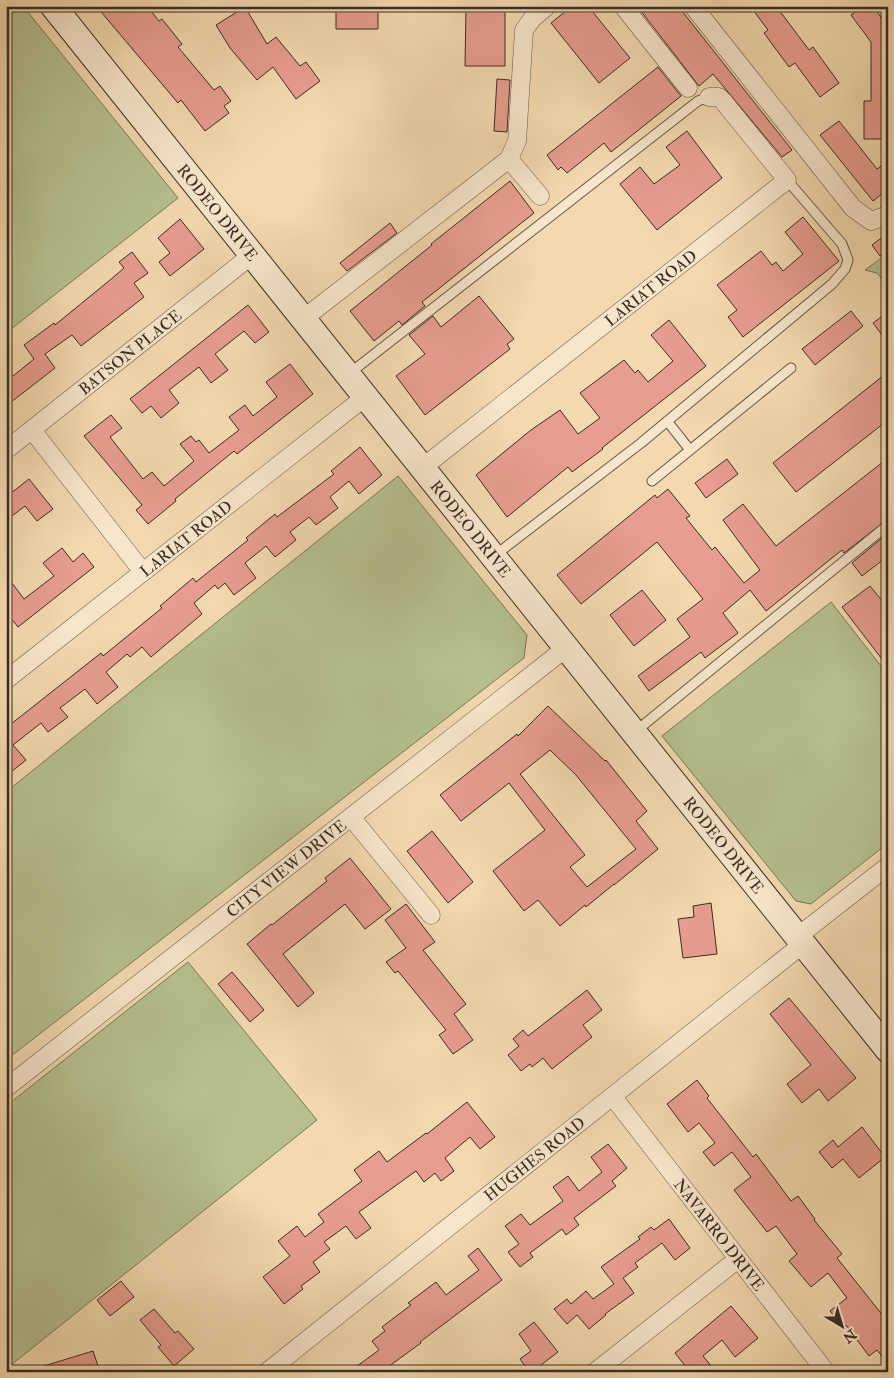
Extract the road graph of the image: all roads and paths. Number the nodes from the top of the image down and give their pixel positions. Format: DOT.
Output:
graph roads {
  1 [pos="53,6"];
  2 [pos="547,6"];
  3 [pos="623,6"];
  4 [pos="693,6"];
  5 [pos="698,95"];
  6 [pos="509,160"];
  7 [pos="787,180"];
  8 [pos="540,196"];
  9 [pos="888,215"];
  10 [pos="252,255"];
  11 [pos="304,319"];
  12 [pos="791,368"];
  13 [pos="348,375"];
  14 [pos="365,397"];
  15 [pos="667,421"];
  16 [pos="32,430"];
  17 [pos="6,450"];
  18 [pos="690,450"];
  19 [pos="422,468"];
  20 [pos="652,481"];
  21 [pos="888,525"];
  22 [pos="493,557"];
  23 [pos="143,572"];
  24 [pos="566,648"];
  25 [pos="6,680"];
  26 [pos="634,733"];
  27 [pos="351,817"];
  28 [pos="888,866"];
  29 [pos="431,915"];
  30 [pos="800,941"];
  31 [pos="888,1050"];
  32 [pos="6,1088"];
  33 [pos="613,1097"];
  34 [pos="738,1258"];
  35 [pos="267,1372"];
  36 [pos="595,1372"];
  37 [pos="826,1372"];
  1 -- 10 [label="street, RODEO DRIVE"];
  2 -- 6 [label="street"];
  3 -- 5 [label="street"];
  4 -- 9 [label="street"];
  5 -- 7 [label="street"];
  5 -- 13 [label="lane"];
  6 -- 8 [label="street"];
  6 -- 11 [label="street"];
  7 -- 15 [label="lane"];
  7 -- 19 [label="street, LARIAT ROAD"];
  10 -- 11 [label="street, RODEO DRIVE"];
  10 -- 16 [label="street, BATSON PLACE"];
  11 -- 13 [label="street, RODEO DRIVE"];
  12 -- 18 [label="lane"];
  13 -- 14 [label="street, RODEO DRIVE"];
  14 -- 19 [label="street, RODEO DRIVE"];
  14 -- 23 [label="street, LARIAT ROAD"];
  15 -- 18 [label="lane"];
  15 -- 22 [label="lane"];
  16 -- 17 [label="street, BATSON PLACE"];
  16 -- 23 [label="street"];
  18 -- 20 [label="lane"];
  19 -- 22 [label="street, RODEO DRIVE"];
  21 -- 26 [label="lane"];
  22 -- 24 [label="street, RODEO DRIVE"];
  23 -- 25 [label="street, LARIAT ROAD"];
  24 -- 26 [label="street, RODEO DRIVE"];
  24 -- 27 [label="street, CITY VIEW DRIVE"];
  26 -- 30 [label="street, RODEO DRIVE"];
  27 -- 29 [label="street"];
  27 -- 32 [label="street, CITY VIEW DRIVE"];
  28 -- 30 [label="street, HUGHES ROAD"];
  30 -- 31 [label="street, RODEO DRIVE"];
  30 -- 33 [label="street, HUGHES ROAD"];
  33 -- 34 [label="street, NAVARRO DRIVE"];
  33 -- 35 [label="street, HUGHES ROAD"];
  34 -- 36 [label="street"];
  34 -- 37 [label="street, NAVARRO DRIVE"];
}
